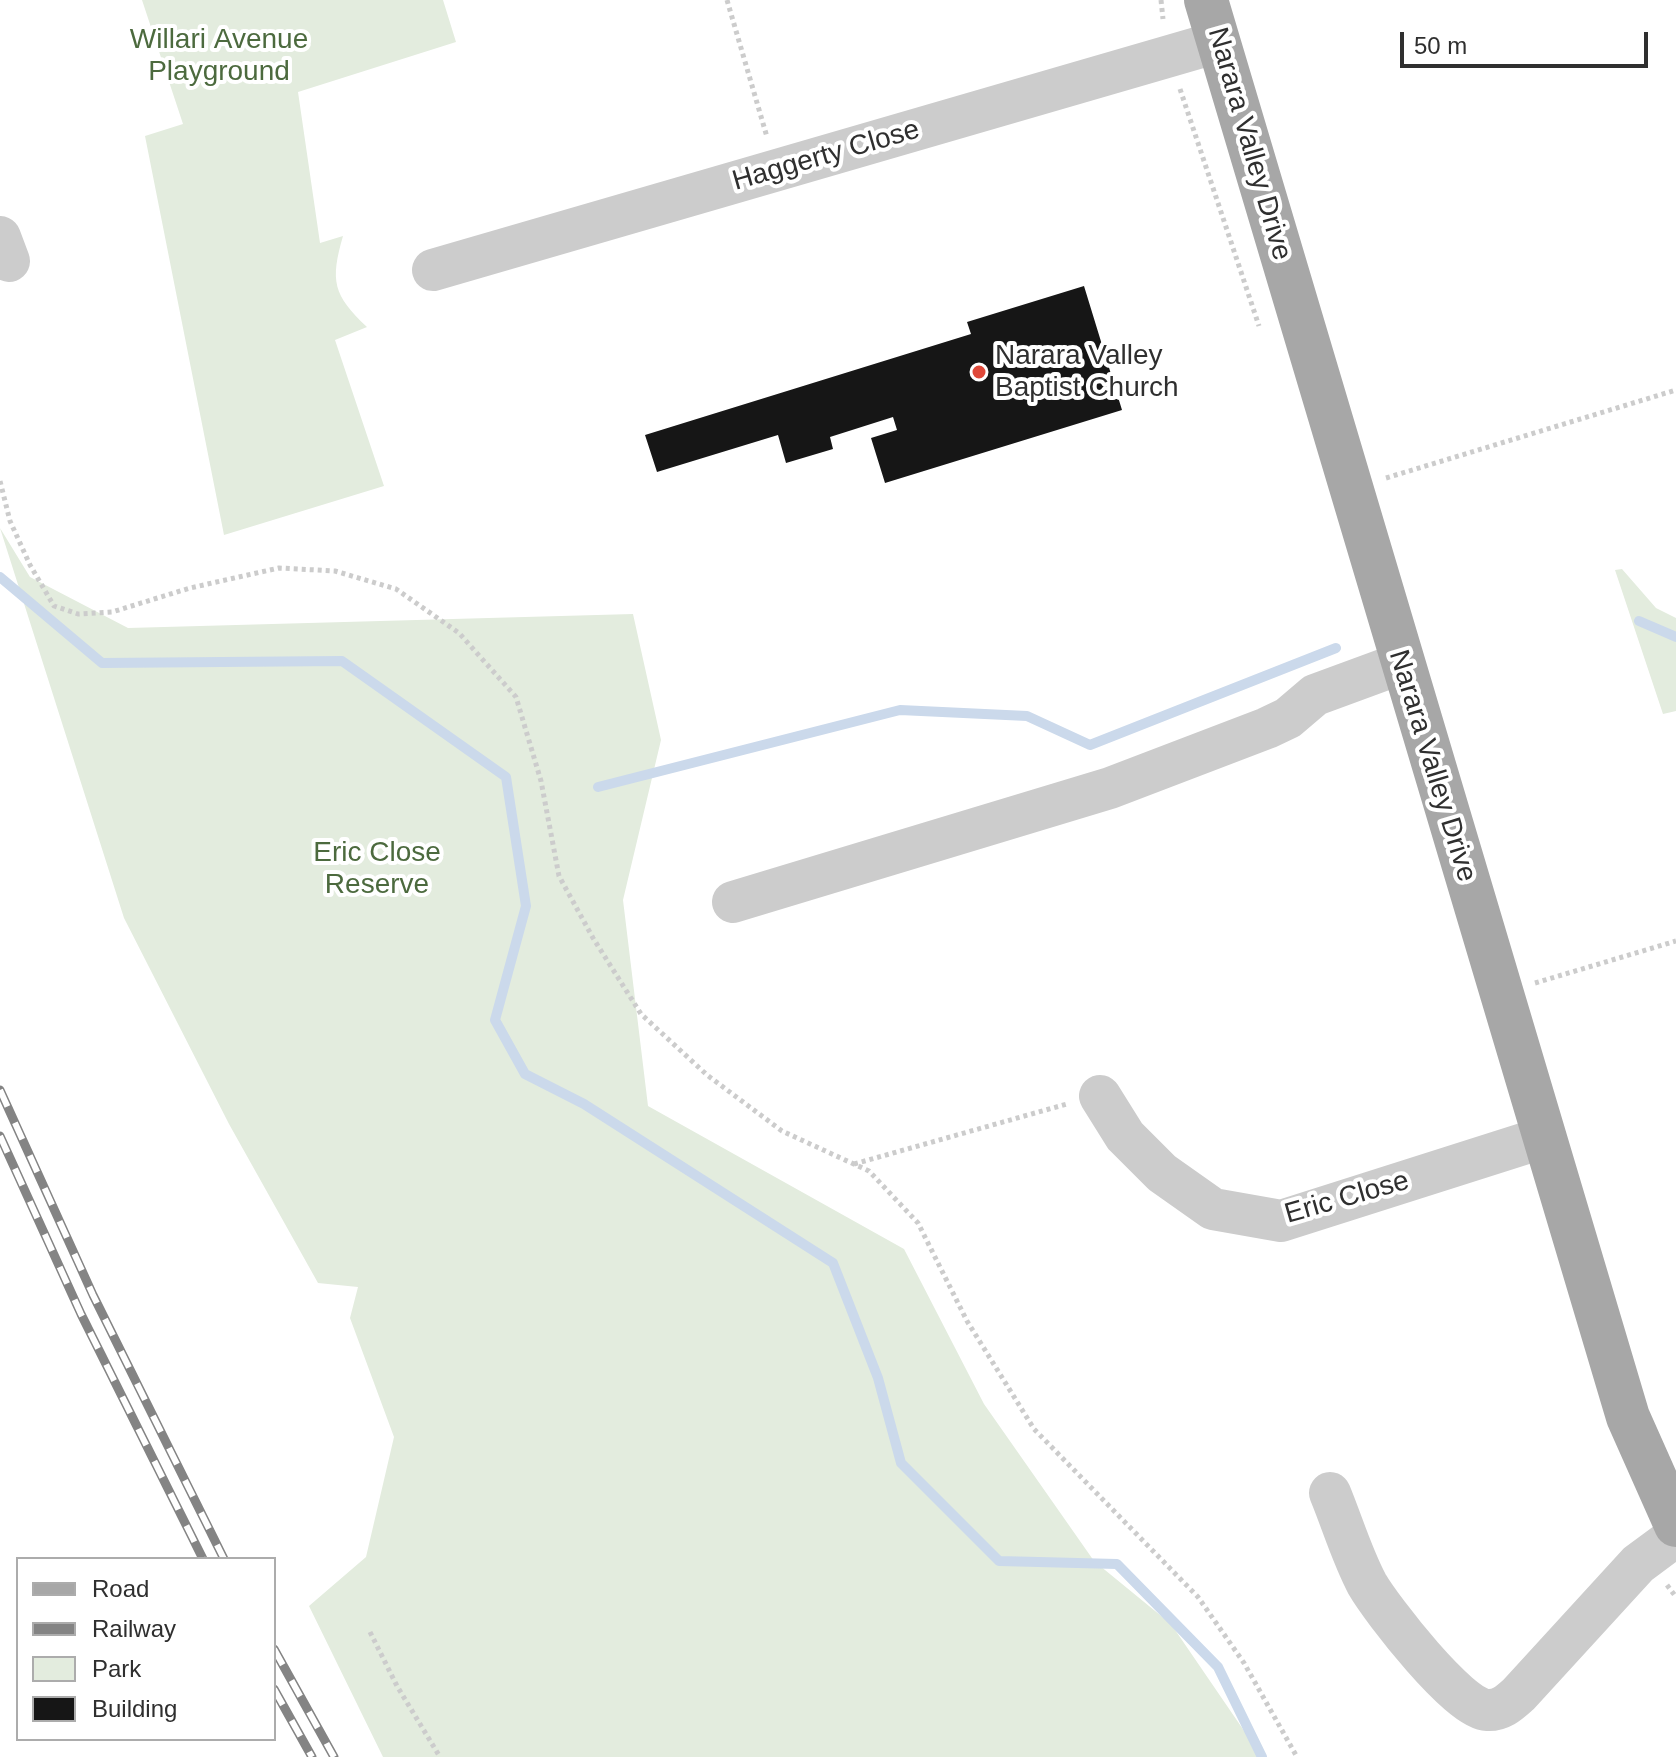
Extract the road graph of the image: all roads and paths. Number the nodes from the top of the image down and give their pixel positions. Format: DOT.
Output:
graph roads {
  1 [pos="727,0"];
  2 [pos="1206,0"];
  3 [pos="1218,42"];
  4 [pos="777,170"];
  5 [pos="433,270"];
  6 [pos="1676,390"];
  7 [pos="0,481"];
  8 [pos="1350,488"];
  9 [pos="1402,663"];
  10 [pos="733,902"];
  11 [pos="1676,941"];
  12 [pos="1538,997"];
  13 [pos="1104,1102"];
  14 [pos="1542,1138"];
  15 [pos="854,1164"];
  16 [pos="1330,1493"];
  17 [pos="1676,1525"];
  18 [pos="1676,1536"];
  19 [pos="370,1632"];
  20 [pos="440,1757"];
  21 [pos="1297,1757"];
  1 -- 4 [label="path"];
  2 -- 3 [label="main road, Narara Valley Drive"];
  3 -- 4 [label="street, Haggerty Close"];
  3 -- 8 [label="main road, Narara Valley Drive"];
  4 -- 5 [label="street, Haggerty Close"];
  6 -- 8 [label="path"];
  7 -- 15 [label="path"];
  8 -- 9 [label="main road, Narara Valley Drive"];
  9 -- 10 [label="street"];
  9 -- 14 [label="main road, Narara Valley Drive"];
  11 -- 12 [label="path"];
  13 -- 14 [label="street, Eric Close"];
  13 -- 15 [label="path"];
  14 -- 17 [label="main road, Narara Valley Drive"];
  15 -- 21 [label="path"];
  16 -- 18 [label="street"];
  19 -- 20 [label="path"];
}
